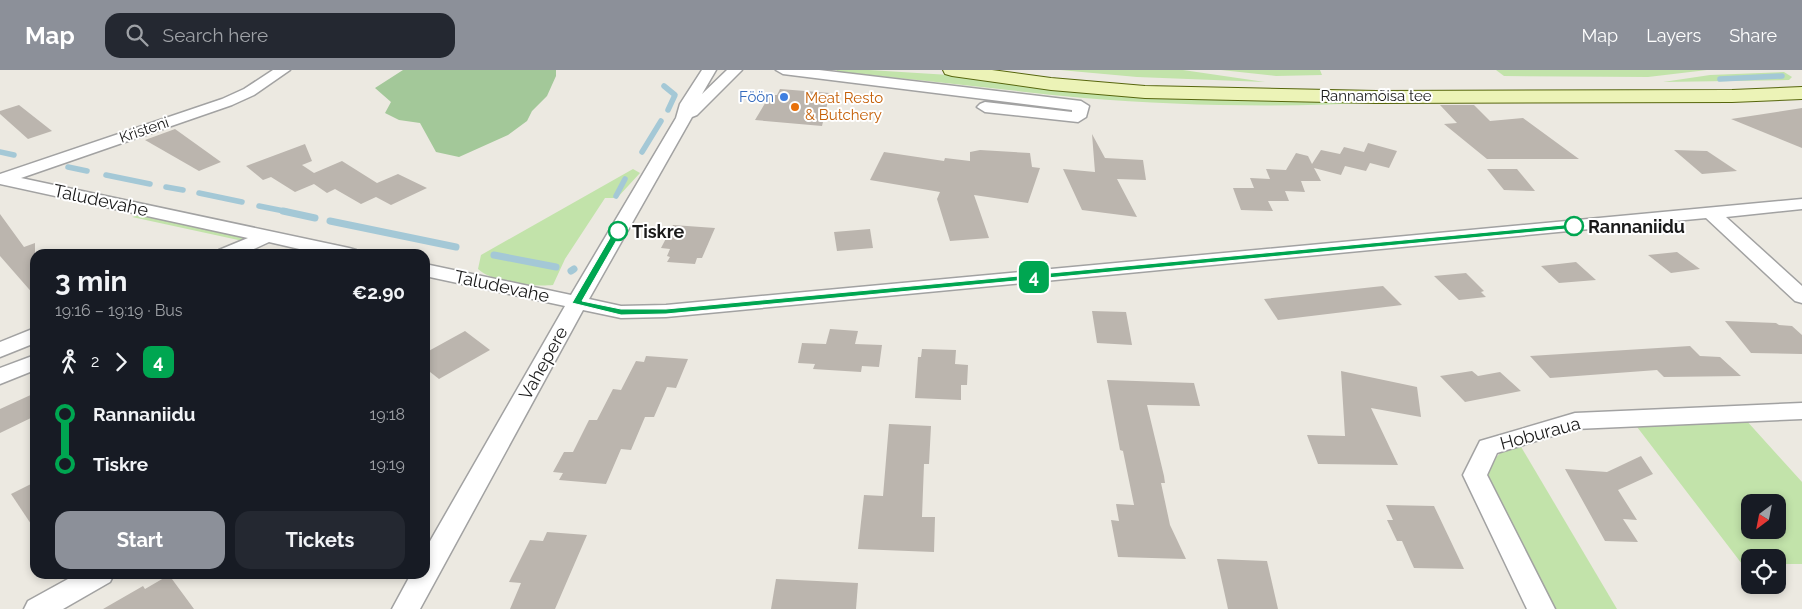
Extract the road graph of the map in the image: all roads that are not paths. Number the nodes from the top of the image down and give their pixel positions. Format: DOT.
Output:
graph roads {
  1 [pos="283,70"];
  2 [pos="709,70"];
  3 [pos="735,70"];
  4 [pos="783,70"];
  5 [pos="952,70"];
  6 [pos="1020,70"];
  7 [pos="1802,83"];
  8 [pos="1802,93"];
  9 [pos="985,107"];
  10 [pos="684,118"];
  11 [pos="1,179"];
  12 [pos="1802,204"];
  13 [pos="1711,213"];
  14 [pos="266,237"];
  15 [pos="238,249"];
  16 [pos="325,249"];
  17 [pos="430,271"];
  18 [pos="1802,297"];
  19 [pos="577,303"];
  20 [pos="30,337"];
  21 [pos="0,350"];
  22 [pos="30,364"];
  23 [pos="0,377"];
  24 [pos="1802,411"];
  25 [pos="430,566"];
  26 [pos="91,579"];
  27 [pos="423,579"];
  28 [pos="38,609"];
  29 [pos="406,609"];
  30 [pos="1541,609"];
  1 -- 11 [label="street, Kristeni"];
  2 -- 10 [label="street, Vahepere"];
  3 -- 10 [label="street, Vahepere"];
  4 -- 9 [label="street"];
  5 -- 8 [label="street, Rannamõisa tee"];
  6 -- 7 [label="street, Rannamõisa tee"];
  10 -- 19 [label="street, Vahepere"];
  11 -- 14 [label="street, Taludevahe"];
  12 -- 13 [label="street, Taludevahe"];
  13 -- 18 [label="street"];
  13 -- 19 [label="street, Taludevahe"];
  14 -- 15 [label="street"];
  14 -- 16 [label="street, Taludevahe"];
  17 -- 19 [label="street, Taludevahe"];
  19 -- 25 [label="street, Vahepere"];
  20 -- 21 [label="street"];
  22 -- 23 [label="street"];
  24 -- 30 [label="street, Hoburaua"];
  26 -- 28 [label="street"];
  27 -- 29 [label="street, Vahepere"];
}
